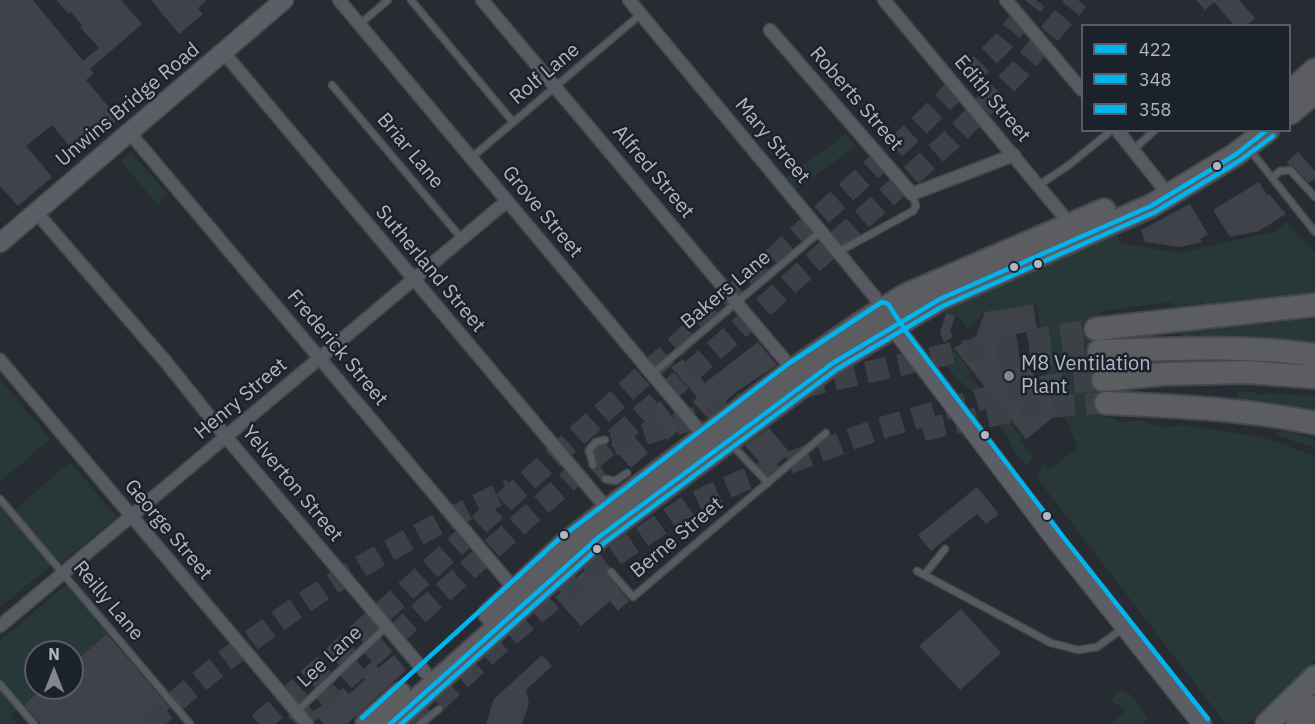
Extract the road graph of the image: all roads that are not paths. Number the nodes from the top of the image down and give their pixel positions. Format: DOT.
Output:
graph roads {
  1 [pos="284,0"];
  2 [pos="339,0"];
  3 [pos="388,0"];
  4 [pos="411,0"];
  5 [pos="482,0"];
  6 [pos="629,0"];
  7 [pos="884,0"];
  8 [pos="1006,0"];
  9 [pos="641,14"];
  10 [pos="359,24"];
  11 [pos="770,30"];
  12 [pos="224,53"];
  13 [pos="1315,70"];
  14 [pos="332,84"];
  15 [pos="555,85"];
  16 [pos="1081,88"];
  17 [pos="1291,91"];
  18 [pos="1315,92"];
  19 [pos="1291,112"];
  20 [pos="513,122"];
  21 [pos="129,132"];
  22 [pos="1110,132"];
  23 [pos="1119,132"];
  24 [pos="1153,132"];
  25 [pos="1263,132"];
  26 [pos="1245,139"];
  27 [pos="1133,150"];
  28 [pos="1014,155"];
  29 [pos="470,159"];
  30 [pos="1272,178"];
  31 [pos="1160,184"];
  32 [pos="1039,185"];
  33 [pos="912,194"];
  34 [pos="1315,197"];
  35 [pos="507,201"];
  36 [pos="36,212"];
  37 [pos="1070,224"];
  38 [pos="821,231"];
  39 [pos="1315,232"];
  40 [pos="462,239"];
  41 [pos="0,243"];
  42 [pos="838,252"];
  43 [pos="413,280"];
  44 [pos="736,303"];
  45 [pos="1315,306"];
  46 [pos="888,318"];
  47 [pos="1315,355"];
  48 [pos="320,358"];
  49 [pos="0,360"];
  50 [pos="793,370"];
  51 [pos="652,374"];
  52 [pos="1315,377"];
  53 [pos="1103,380"];
  54 [pos="1106,403"];
  55 [pos="1218,409"];
  56 [pos="1315,423"];
  57 [pos="826,433"];
  58 [pos="1315,434"];
  59 [pos="226,437"];
  60 [pos="605,440"];
  61 [pos="716,442"];
  62 [pos="593,465"];
  63 [pos="627,473"];
  64 [pos="605,479"];
  65 [pos="768,483"];
  66 [pos="0,499"];
  67 [pos="608,510"];
  68 [pos="132,517"];
  69 [pos="945,549"];
  70 [pos="917,571"];
  71 [pos="611,572"];
  72 [pos="63,573"];
  73 [pos="924,575"];
  74 [pos="515,590"];
  75 [pos="0,626"];
  76 [pos="386,627"];
  77 [pos="1124,627"];
  78 [pos="425,672"];
  79 [pos="1315,677"];
  80 [pos="0,684"];
  81 [pos="1315,707"];
  82 [pos="439,709"];
  83 [pos="296,712"];
  84 [pos="392,723"];
  85 [pos="34,724"];
  86 [pos="190,724"];
  87 [pos="307,724"];
  88 [pos="367,724"];
  89 [pos="420,724"];
  90 [pos="1202,724"];
  91 [pos="1267,724"];
  92 [pos="1297,724"];
  1 -- 12 [label="main road, Unwins Bridge Road"];
  2 -- 10 [label="street, Grove Street"];
  3 -- 10 [label="lane"];
  4 -- 20 [label="lane"];
  5 -- 15 [label="street, Alfred Street"];
  6 -- 9 [label="street, Mary Street"];
  7 -- 28 [label="street, Edith Street"];
  8 -- 16 [label="street"];
  9 -- 15 [label="lane, Rolf Lane"];
  9 -- 38 [label="street, Mary Street"];
  10 -- 29 [label="street, Grove Street"];
  11 -- 33 [label="street, Roberts Street"];
  12 -- 21 [label="main road, Unwins Bridge Road"];
  12 -- 43 [label="street, Sutherland Street"];
  13 -- 17 [label="highway"];
  14 -- 40 [label="lane, Briar Lane"];
  15 -- 20 [label="lane, Rolf Lane"];
  15 -- 44 [label="street, Alfred Street"];
  18 -- 19 [label="highway"];
  20 -- 29 [label="lane, Rolf Lane"];
  21 -- 36 [label="main road, Unwins Bridge Road"];
  21 -- 48 [label="street, Frederick Street"];
  22 -- 32 [label="lane"];
  23 -- 27 [label="street"];
  24 -- 27 [label="lane"];
  25 -- 26 [label="highway"];
  26 -- 30 [label="lane"];
  26 -- 31 [label="highway"];
  26 -- 46 [label="highway"];
  27 -- 31 [label="street"];
  28 -- 32 [label="street, Edith Street"];
  28 -- 33 [label="street"];
  29 -- 35 [label="street, Grove Street"];
  30 -- 34 [label="lane"];
  30 -- 39 [label="lane"];
  31 -- 37 [label="highway"];
  32 -- 37 [label="street, Edith Street"];
  33 -- 42 [label="lane"];
  35 -- 40 [label="street, Henry Street"];
  35 -- 51 [label="street, Grove Street"];
  36 -- 41 [label="main road, Unwins Bridge Road"];
  36 -- 59 [label="street, Yelverton Street"];
  37 -- 46 [label="highway"];
  38 -- 42 [label="street, Mary Street"];
  38 -- 44 [label="lane, Bakers Lane"];
  40 -- 43 [label="street, Henry Street"];
  42 -- 46 [label="street, Mary Street"];
  43 -- 48 [label="street, Henry Street"];
  43 -- 67 [label="street, Sutherland Street"];
  44 -- 50 [label="street, Alfred Street"];
  44 -- 51 [label="lane, Bakers Lane"];
  45 -- 47 [label="highway"];
  46 -- 50 [label="highway"];
  46 -- 61 [label="highway"];
  46 -- 77 [label="main road"];
  48 -- 59 [label="street, Henry Street"];
  48 -- 74 [label="street, Frederick Street"];
  49 -- 68 [label="street, George Street"];
  50 -- 61 [label="highway"];
  51 -- 61 [label="street, Grove Street"];
  52 -- 53 [label="highway"];
  54 -- 55 [label="highway"];
  55 -- 56 [label="highway"];
  55 -- 58 [label="highway"];
  57 -- 65 [label="lane, Berne Street"];
  59 -- 68 [label="street, Henry Street"];
  59 -- 76 [label="street, Yelverton Street"];
  60 -- 62 [label="lane"];
  61 -- 65 [label="lane"];
  61 -- 67 [label="highway"];
  61 -- 84 [label="highway"];
  63 -- 64 [label="lane"];
  65 -- 71 [label="lane, Berne Street"];
  66 -- 72 [label="lane, Reilly Lane"];
  67 -- 74 [label="highway"];
  68 -- 72 [label="street, Henry Street"];
  68 -- 83 [label="street, George Street"];
  69 -- 73 [label="lane"];
  70 -- 73 [label="lane"];
  72 -- 75 [label="street, Henry Street"];
  72 -- 86 [label="lane, Reilly Lane"];
  73 -- 77 [label="lane"];
  74 -- 78 [label="highway"];
  76 -- 78 [label="street, Yelverton Street"];
  76 -- 83 [label="lane, Lee Lane"];
  77 -- 90 [label="main road"];
  78 -- 88 [label="highway"];
  79 -- 91 [label="highway"];
  80 -- 85 [label="lane"];
  81 -- 92 [label="highway"];
  82 -- 89 [label="lane"];
  83 -- 87 [label="street, George Street"];
}
